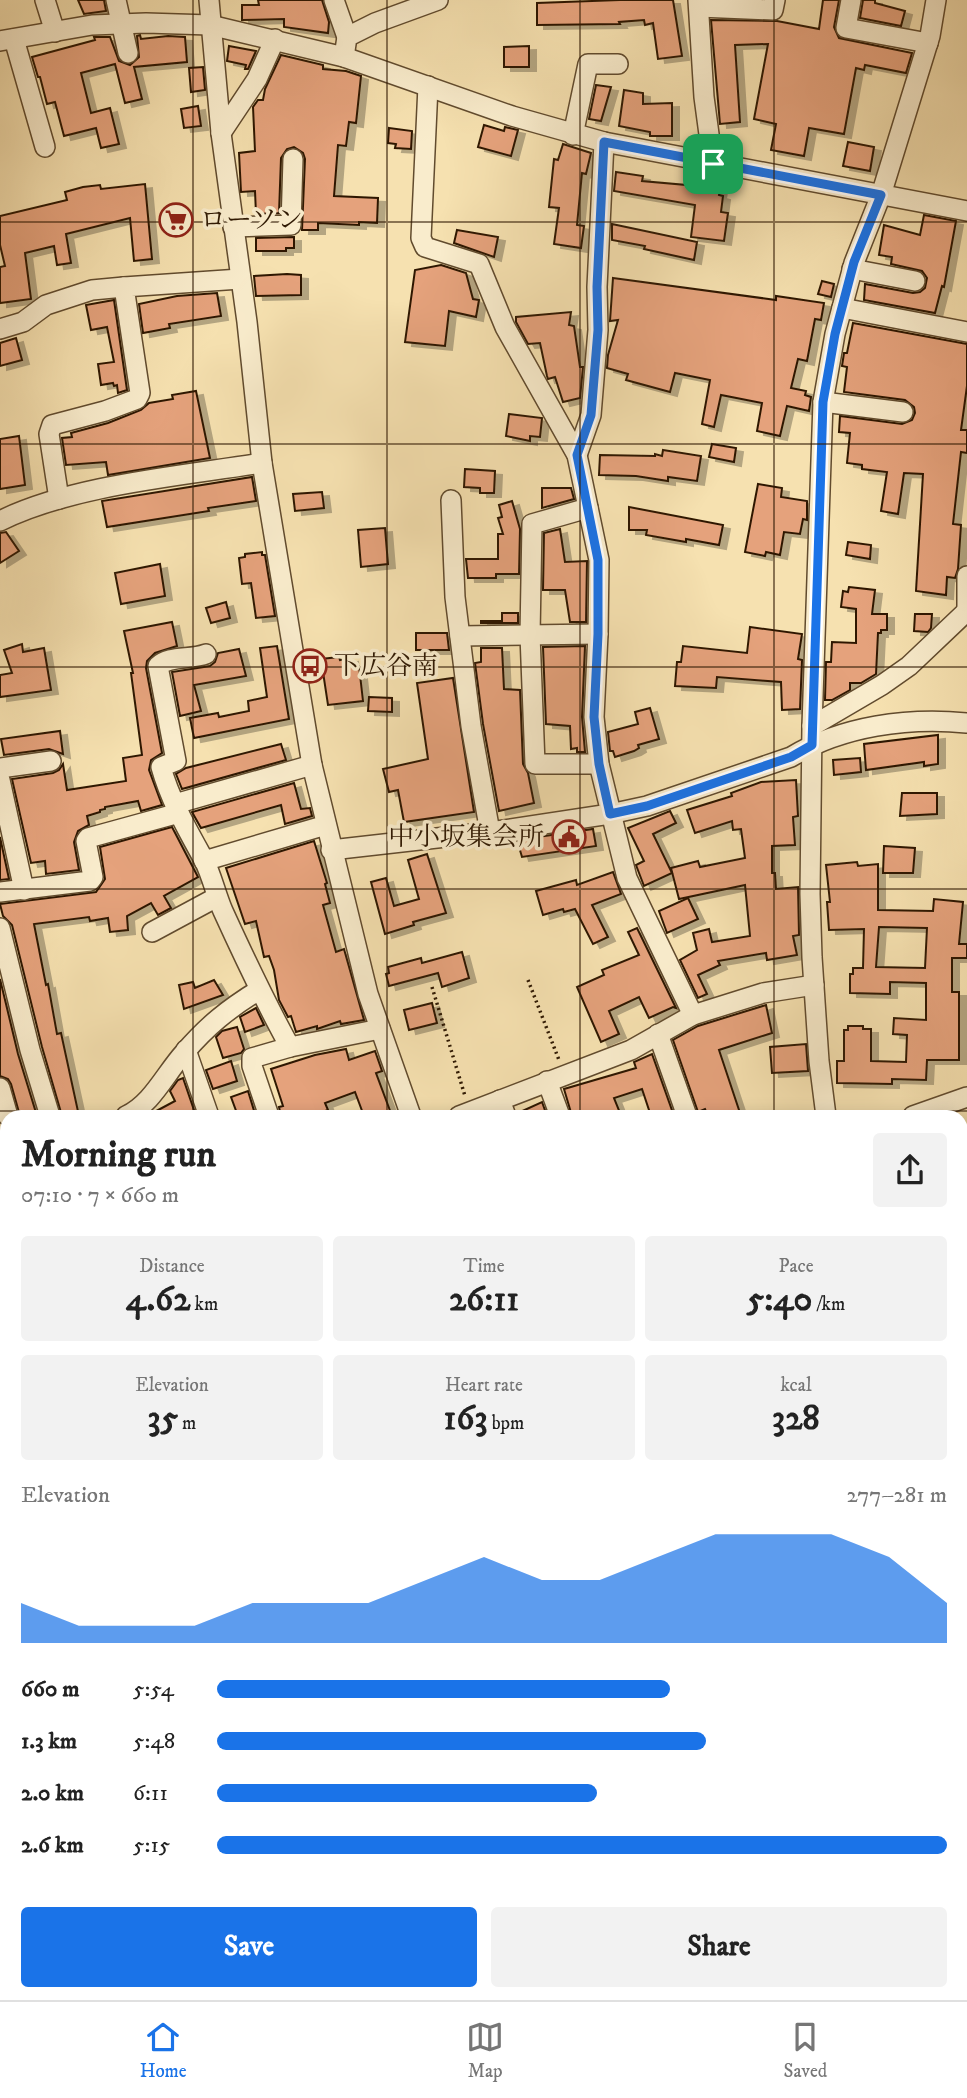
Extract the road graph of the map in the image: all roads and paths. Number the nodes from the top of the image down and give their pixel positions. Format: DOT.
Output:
graph roads {
  1 [pos="45,0"];
  2 [pos="116,0"];
  3 [pos="208,0"];
  4 [pos="334,0"];
  5 [pos="775,0"];
  6 [pos="851,0"];
  7 [pos="936,0"];
  8 [pos="430,1"];
  9 [pos="699,3"];
  10 [pos="120,23"];
  11 [pos="210,25"];
  12 [pos="55,32"];
  13 [pos="347,37"];
  14 [pos="275,39"];
  15 [pos="7,40"];
  16 [pos="928,43"];
  17 [pos="128,53"];
  18 [pos="344,57"];
  19 [pos="618,64"];
  20 [pos="428,86"];
  21 [pos="221,134"];
  22 [pos="573,135"];
  23 [pos="604,142"];
  24 [pos="45,147"];
  25 [pos="293,159"];
  26 [pos="713,164"];
  27 [pos="881,195"];
  28 [pos="967,211"];
  29 [pos="233,227"];
  30 [pos="852,269"];
  31 [pos="240,279"];
  32 [pos="915,281"];
  33 [pos="124,287"];
  34 [pos="842,308"];
  35 [pos="0,329"];
  36 [pos="967,332"];
  37 [pos="823,402"];
  38 [pos="903,412"];
  39 [pos="577,455"];
  40 [pos="262,463"];
  41 [pos="59,499"];
  42 [pos="451,500"];
  43 [pos="589,508"];
  44 [pos="0,521"];
  45 [pos="967,576"];
  46 [pos="967,611"];
  47 [pos="598,634"];
  48 [pos="530,635"];
  49 [pos="460,636"];
  50 [pos="206,654"];
  51 [pos="967,723"];
  52 [pos="812,736"];
  53 [pos="51,761"];
  54 [pos="599,764"];
  55 [pos="312,765"];
  56 [pos="0,768"];
  57 [pos="0,780"];
  58 [pos="177,808"];
  59 [pos="610,814"];
  60 [pos="4,815"];
  61 [pos="326,825"];
  62 [pos="490,832"];
  63 [pos="331,850"];
  64 [pos="204,861"];
  65 [pos="24,890"];
  66 [pos="0,892"];
  67 [pos="217,897"];
  68 [pos="0,928"];
  69 [pos="152,932"];
  70 [pos="5,967"];
  71 [pos="528,981"];
  72 [pos="814,985"];
  73 [pos="432,987"];
  74 [pos="259,990"];
  75 [pos="692,1015"];
  76 [pos="380,1029"];
  77 [pos="658,1034"];
  78 [pos="290,1047"];
  79 [pos="186,1050"];
  80 [pos="556,1078"];
  81 [pos="0,1088"];
  82 [pos="967,1097"];
  83 [pos="503,1108"];
  84 [pos="149,1109"];
  85 [pos="6,1110"];
  86 [pos="48,1110"];
  87 [pos="207,1110"];
  88 [pos="266,1110"];
  89 [pos="409,1110"];
  90 [pos="466,1110"];
  91 [pos="559,1110"];
  92 [pos="685,1110"];
  93 [pos="825,1110"];
  94 [pos="930,1110"];
  1 -- 12 [label="street"];
  2 -- 10 [label="street"];
  3 -- 11 [label="street"];
  4 -- 13 [label="street"];
  5 -- 9 [label="street"];
  6 -- 16 [label="street"];
  7 -- 16 [label="street"];
  8 -- 13 [label="street"];
  9 -- 26 [label="street"];
  10 -- 11 [label="street"];
  10 -- 12 [label="street"];
  10 -- 17 [label="street"];
  11 -- 14 [label="street"];
  11 -- 21 [label="street"];
  12 -- 15 [label="street"];
  13 -- 18 [label="street"];
  14 -- 18 [label="street"];
  14 -- 21 [label="street"];
  15 -- 24 [label="street"];
  16 -- 27 [label="street"];
  18 -- 20 [label="street"];
  19 -- 22 [label="street"];
  20 -- 22 [label="street"];
  20 -- 39 [label="street"];
  21 -- 29 [label="street"];
  22 -- 23 [label="street"];
  23 -- 26 [label="street"];
  23 -- 39 [label="street"];
  25 -- 29 [label="street"];
  26 -- 27 [label="street"];
  27 -- 28 [label="street"];
  27 -- 30 [label="street"];
  29 -- 31 [label="street"];
  30 -- 32 [label="street"];
  30 -- 34 [label="street"];
  31 -- 33 [label="street"];
  31 -- 40 [label="street"];
  33 -- 35 [label="street"];
  33 -- 41 [label="street"];
  34 -- 36 [label="street"];
  34 -- 37 [label="street"];
  37 -- 38 [label="street"];
  37 -- 52 [label="street"];
  39 -- 43 [label="street"];
  40 -- 41 [label="street"];
  40 -- 55 [label="street"];
  41 -- 44 [label="street"];
  42 -- 49 [label="street"];
  43 -- 47 [label="street"];
  43 -- 48 [label="street"];
  45 -- 46 [label="street"];
  46 -- 52 [label="street"];
  47 -- 48 [label="street"];
  47 -- 54 [label="street"];
  48 -- 49 [label="street"];
  48 -- 54 [label="street"];
  49 -- 62 [label="street"];
  50 -- 58 [label="street"];
  51 -- 52 [label="street"];
  52 -- 59 [label="street"];
  52 -- 72 [label="street"];
  53 -- 56 [label="street"];
  54 -- 59 [label="street"];
  55 -- 58 [label="street"];
  55 -- 61 [label="street"];
  57 -- 60 [label="street"];
  58 -- 64 [label="street"];
  58 -- 65 [label="street"];
  59 -- 62 [label="street"];
  59 -- 75 [label="street"];
  60 -- 65 [label="street"];
  61 -- 63 [label="street"];
  61 -- 64 [label="street"];
  62 -- 63 [label="street"];
  63 -- 76 [label="street"];
  64 -- 67 [label="street"];
  65 -- 66 [label="street"];
  67 -- 69 [label="street"];
  67 -- 74 [label="street"];
  68 -- 70 [label="street"];
  70 -- 86 [label="street"];
  71 -- 80 [label="path"];
  72 -- 75 [label="street"];
  72 -- 93 [label="street"];
  73 -- 90 [label="path"];
  74 -- 78 [label="street"];
  74 -- 79 [label="street"];
  75 -- 77 [label="street"];
  76 -- 78 [label="street"];
  76 -- 89 [label="street"];
  77 -- 80 [label="street"];
  77 -- 92 [label="street"];
  78 -- 88 [label="street"];
  79 -- 84 [label="street"];
  79 -- 87 [label="street"];
  80 -- 83 [label="street"];
  80 -- 91 [label="street"];
  81 -- 85 [label="street"];
  82 -- 94 [label="street"];
}
